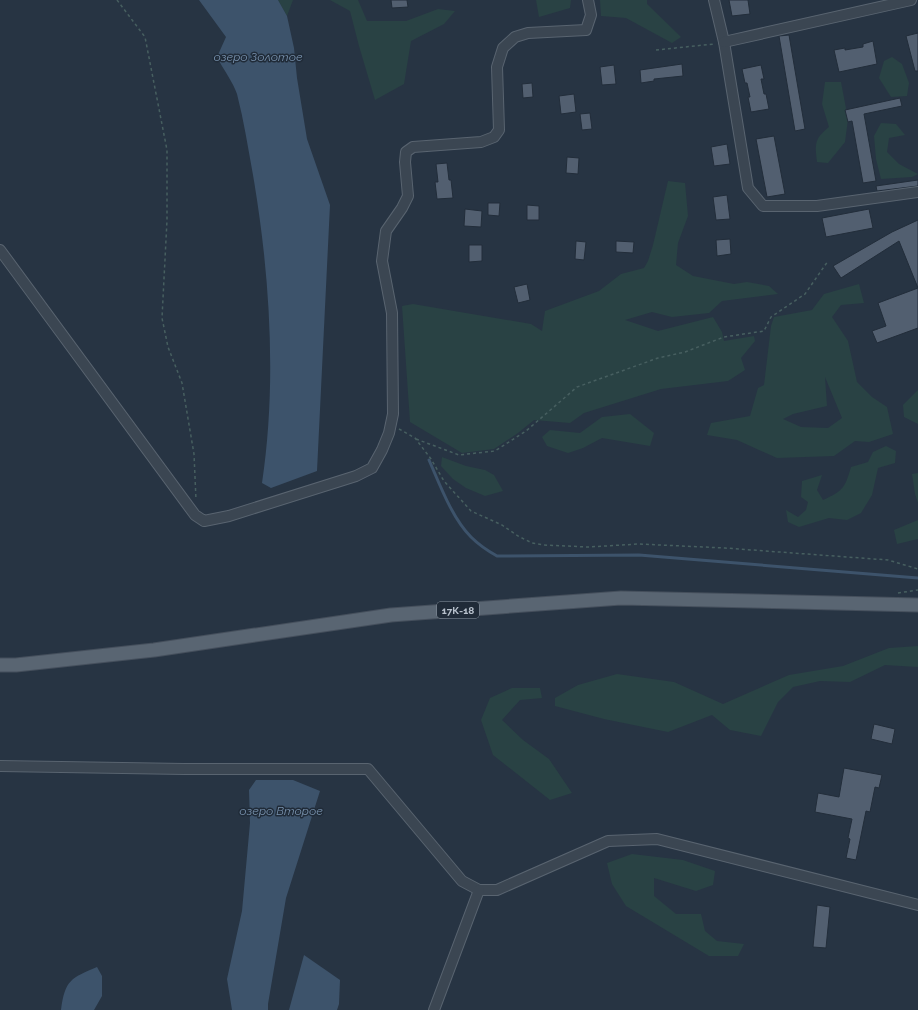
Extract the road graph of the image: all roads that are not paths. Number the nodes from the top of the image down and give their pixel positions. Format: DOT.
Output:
graph roads {
  1 [pos="588,0"];
  2 [pos="714,0"];
  3 [pos="910,0"];
  4 [pos="724,42"];
  5 [pos="918,192"];
  6 [pos="0,250"];
  7 [pos="918,605"];
  8 [pos="0,666"];
  9 [pos="0,766"];
  10 [pos="480,890"];
  11 [pos="918,905"];
  12 [pos="434,1010"];
  1 -- 6 [label="street"];
  2 -- 4 [label="street"];
  3 -- 4 [label="street"];
  4 -- 5 [label="street"];
  7 -- 8 [label="main road, 17К-18"];
  9 -- 10 [label="street"];
  10 -- 11 [label="street"];
  10 -- 12 [label="street"];
}
